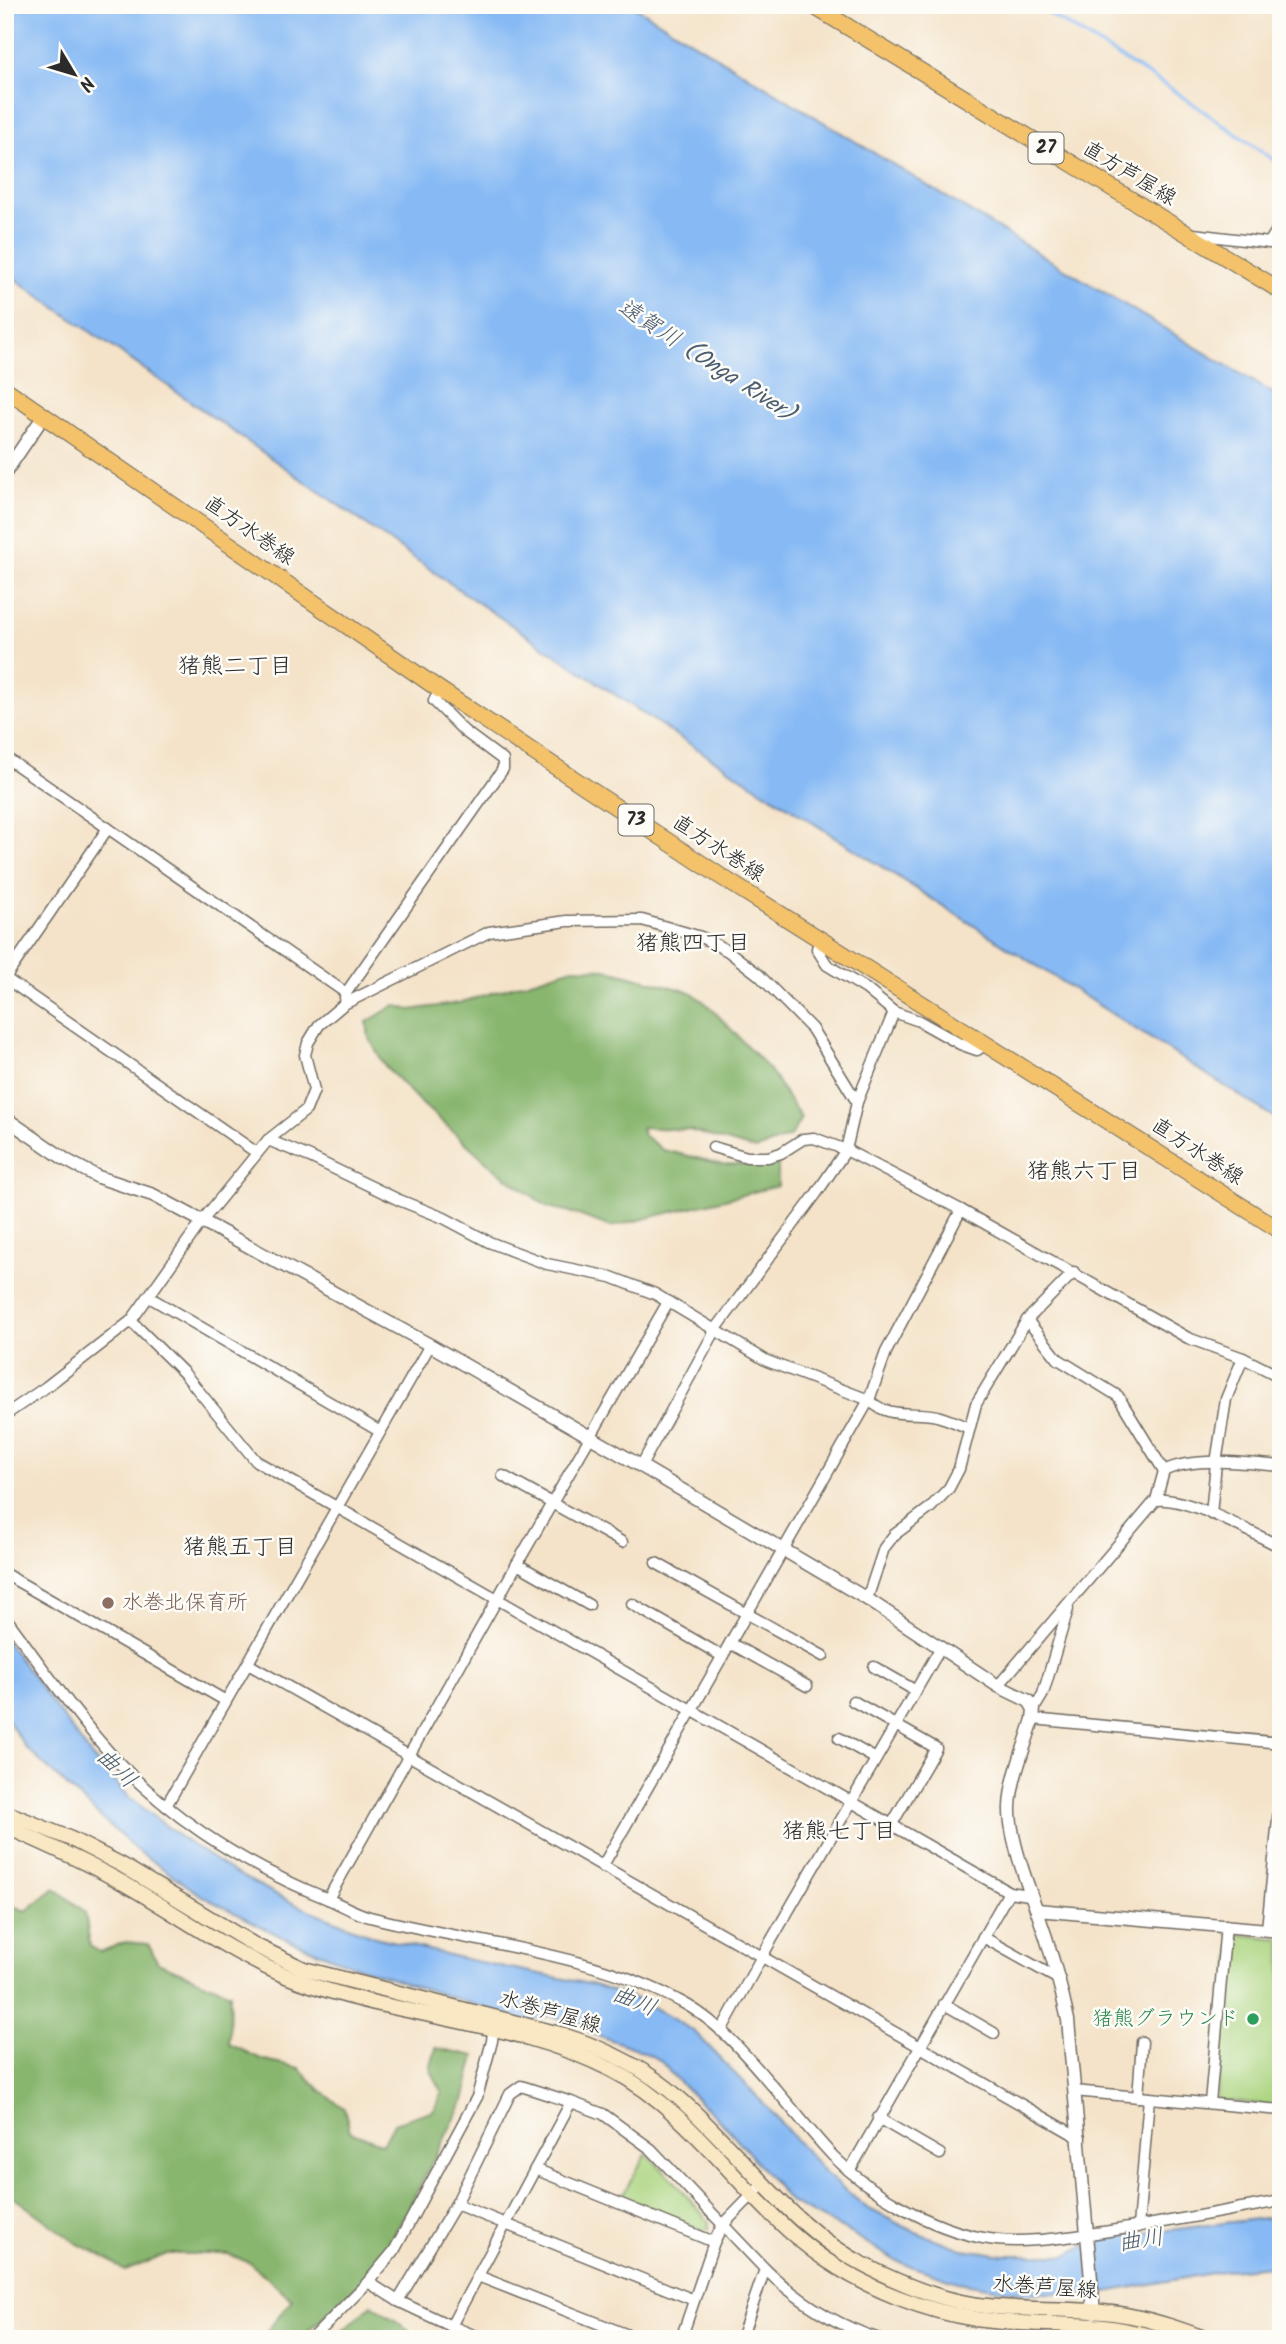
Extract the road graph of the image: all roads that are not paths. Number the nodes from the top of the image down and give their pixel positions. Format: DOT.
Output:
graph roads {
  1 [pos="812,5"];
  2 [pos="1281,224"];
  3 [pos="1186,233"];
  4 [pos="1281,291"];
  5 [pos="5,389"];
  6 [pos="43,417"];
  7 [pos="5,473"];
  8 [pos="440,690"];
  9 [pos="5,757"];
  10 [pos="108,828"];
  11 [pos="819,940"];
  12 [pos="5,978"];
  13 [pos="345,998"];
  14 [pos="894,1012"];
  15 [pos="986,1044"];
  16 [pos="857,1102"];
  17 [pos="5,1118"];
  18 [pos="268,1140"];
  19 [pos="713,1147"];
  20 [pos="846,1150"];
  21 [pos="257,1153"];
  22 [pos="961,1210"];
  23 [pos="202,1221"];
  24 [pos="1281,1231"];
  25 [pos="1074,1272"];
  26 [pos="149,1297"];
  27 [pos="668,1302"];
  28 [pos="1027,1320"];
  29 [pos="131,1321"];
  30 [pos="716,1329"];
  31 [pos="429,1345"];
  32 [pos="1243,1358"];
  33 [pos="1281,1377"];
  34 [pos="869,1400"];
  35 [pos="5,1415"];
  36 [pos="969,1427"];
  37 [pos="379,1431"];
  38 [pos="590,1438"];
  39 [pos="1216,1463"];
  40 [pos="641,1466"];
  41 [pos="1281,1466"];
  42 [pos="1164,1471"];
  43 [pos="503,1476"];
  44 [pos="1156,1500"];
  45 [pos="552,1503"];
  46 [pos="336,1508"];
  47 [pos="1212,1514"];
  48 [pos="622,1542"];
  49 [pos="1281,1547"];
  50 [pos="783,1549"];
  51 [pos="656,1563"];
  52 [pos="516,1564"];
  53 [pos="5,1574"];
  54 [pos="867,1599"];
  55 [pos="497,1600"];
  56 [pos="1070,1603"];
  57 [pos="632,1604"];
  58 [pos="589,1605"];
  59 [pos="747,1614"];
  60 [pos="5,1617"];
  61 [pos="730,1643"];
  62 [pos="1035,1644"];
  63 [pos="941,1647"];
  64 [pos="1056,1653"];
  65 [pos="722,1656"];
  66 [pos="823,1656"];
  67 [pos="248,1664"];
  68 [pos="874,1667"];
  69 [pos="807,1686"];
  70 [pos="998,1686"];
  71 [pos="916,1691"];
  72 [pos="226,1701"];
  73 [pos="853,1701"];
  74 [pos="691,1711"];
  75 [pos="1034,1714"];
  76 [pos="896,1725"];
  77 [pos="839,1738"];
  78 [pos="1281,1743"];
  79 [pos="408,1754"];
  80 [pos="876,1759"];
  81 [pos="1281,1789"];
  82 [pos="852,1802"];
  83 [pos="166,1806"];
  84 [pos="5,1812"];
  85 [pos="892,1824"];
  86 [pos="5,1826"];
  87 [pos="602,1867"];
  88 [pos="1009,1892"];
  89 [pos="1029,1895"];
  90 [pos="328,1899"];
  91 [pos="1037,1910"];
  92 [pos="1226,1925"];
  93 [pos="1267,1929"];
  94 [pos="1281,1931"];
  95 [pos="983,1937"];
  96 [pos="761,1958"];
  97 [pos="1060,1980"];
  98 [pos="944,2004"];
  99 [pos="494,2025"];
  100 [pos="722,2031"];
  101 [pos="993,2033"];
  102 [pos="1142,2042"];
  103 [pos="919,2048"];
  104 [pos="1074,2091"];
  105 [pos="1144,2097"];
  106 [pos="571,2102"];
  107 [pos="1210,2103"];
  108 [pos="1281,2110"];
  109 [pos="878,2118"];
  110 [pos="1080,2138"];
  111 [pos="940,2154"];
  112 [pos="535,2169"];
  113 [pos="850,2170"];
  114 [pos="758,2189"];
  115 [pos="1281,2201"];
  116 [pos="456,2204"];
  117 [pos="507,2223"];
  118 [pos="722,2226"];
  119 [pos="1138,2227"];
  120 [pos="1087,2237"];
  121 [pos="714,2242"];
  122 [pos="765,2269"];
  123 [pos="478,2276"];
  124 [pos="368,2282"];
  125 [pos="694,2300"];
  126 [pos="398,2301"];
  127 [pos="1094,2313"];
  128 [pos="451,2326"];
  129 [pos="861,2336"];
  130 [pos="312,2339"];
  131 [pos="483,2339"];
  132 [pos="638,2339"];
  133 [pos="681,2339"];
  134 [pos="741,2339"];
  135 [pos="879,2339"];
  136 [pos="1107,2339"];
  137 [pos="1164,2339"];
  138 [pos="1207,2339"];
  1 -- 3 [label="main road, 直方芦屋線 / 27"];
  2 -- 3 [label="street"];
  3 -- 4 [label="main road, 直方芦屋線 / 27"];
  5 -- 6 [label="main road, 直方水巻線 / 73"];
  6 -- 7 [label="street"];
  6 -- 8 [label="main road, 直方水巻線 / 73"];
  8 -- 11 [label="main road, 直方水巻線 / 73"];
  8 -- 13 [label="street"];
  9 -- 10 [label="street"];
  10 -- 12 [label="street"];
  10 -- 13 [label="street"];
  11 -- 14 [label="street"];
  11 -- 15 [label="main road, 直方水巻線 / 73"];
  12 -- 21 [label="street"];
  13 -- 16 [label="street"];
  13 -- 18 [label="street"];
  14 -- 15 [label="street"];
  14 -- 16 [label="street"];
  15 -- 24 [label="main road, 直方水巻線 / 73"];
  16 -- 20 [label="street"];
  17 -- 23 [label="street"];
  18 -- 21 [label="street"];
  18 -- 27 [label="street"];
  19 -- 20 [label="street"];
  20 -- 22 [label="street"];
  20 -- 30 [label="street"];
  21 -- 23 [label="street"];
  22 -- 25 [label="street"];
  22 -- 34 [label="street"];
  23 -- 26 [label="street"];
  23 -- 31 [label="street"];
  25 -- 28 [label="street"];
  25 -- 32 [label="street"];
  26 -- 29 [label="street"];
  26 -- 37 [label="street"];
  27 -- 30 [label="street"];
  27 -- 38 [label="street"];
  28 -- 36 [label="street"];
  28 -- 42 [label="street"];
  29 -- 35 [label="street"];
  29 -- 46 [label="street"];
  30 -- 34 [label="street"];
  30 -- 40 [label="street"];
  31 -- 37 [label="street"];
  31 -- 38 [label="street"];
  32 -- 33 [label="street"];
  32 -- 39 [label="street"];
  34 -- 36 [label="street"];
  34 -- 50 [label="street"];
  36 -- 54 [label="street"];
  37 -- 46 [label="street"];
  38 -- 40 [label="street"];
  38 -- 45 [label="street"];
  39 -- 41 [label="street"];
  39 -- 42 [label="street"];
  39 -- 47 [label="street"];
  40 -- 50 [label="street"];
  42 -- 44 [label="street"];
  43 -- 45 [label="street"];
  44 -- 47 [label="street"];
  44 -- 56 [label="street"];
  45 -- 48 [label="street"];
  45 -- 52 [label="street"];
  46 -- 55 [label="street"];
  46 -- 67 [label="street"];
  47 -- 49 [label="street"];
  50 -- 54 [label="street"];
  50 -- 59 [label="street"];
  51 -- 59 [label="street"];
  52 -- 55 [label="street"];
  52 -- 58 [label="street"];
  53 -- 72 [label="street"];
  54 -- 63 [label="street"];
  55 -- 74 [label="street"];
  55 -- 79 [label="street"];
  56 -- 62 [label="street"];
  56 -- 64 [label="street"];
  57 -- 65 [label="street"];
  59 -- 61 [label="street"];
  59 -- 66 [label="street"];
  60 -- 83 [label="street"];
  61 -- 65 [label="street"];
  61 -- 69 [label="street"];
  62 -- 64 [label="street"];
  62 -- 70 [label="street"];
  63 -- 70 [label="street"];
  63 -- 71 [label="street"];
  64 -- 75 [label="street"];
  65 -- 74 [label="street"];
  67 -- 72 [label="street"];
  67 -- 79 [label="street"];
  68 -- 71 [label="street"];
  70 -- 75 [label="street"];
  71 -- 76 [label="street"];
  72 -- 83 [label="street"];
  73 -- 76 [label="street"];
  74 -- 82 [label="street"];
  74 -- 87 [label="street"];
  75 -- 78 [label="street"];
  75 -- 89 [label="street"];
  76 -- 80 [label="street"];
  76 -- 85 [label="street"];
  77 -- 80 [label="street"];
  79 -- 87 [label="street"];
  79 -- 90 [label="street"];
  80 -- 82 [label="street"];
  81 -- 93 [label="street"];
  82 -- 85 [label="street"];
  82 -- 96 [label="street"];
  83 -- 90 [label="street"];
  84 -- 99 [label="main road, 水巻芦屋線"];
  85 -- 88 [label="street"];
  86 -- 99 [label="main road, 水巻芦屋線"];
  87 -- 96 [label="street"];
  88 -- 89 [label="street"];
  88 -- 95 [label="street"];
  89 -- 91 [label="street"];
  90 -- 100 [label="street"];
  91 -- 92 [label="street"];
  91 -- 97 [label="street"];
  92 -- 93 [label="street"];
  92 -- 107 [label="street"];
  93 -- 94 [label="street"];
  95 -- 97 [label="street"];
  95 -- 98 [label="street"];
  96 -- 100 [label="street"];
  96 -- 103 [label="street"];
  97 -- 104 [label="street"];
  98 -- 101 [label="street"];
  98 -- 103 [label="street"];
  99 -- 114 [label="main road, 水巻芦屋線"];
  99 -- 124 [label="street"];
  100 -- 113 [label="street"];
  102 -- 105 [label="street"];
  103 -- 109 [label="street"];
  103 -- 110 [label="street"];
  104 -- 105 [label="street"];
  104 -- 110 [label="street"];
  105 -- 107 [label="street"];
  105 -- 119 [label="street"];
  106 -- 112 [label="street"];
  106 -- 116 [label="street"];
  106 -- 118 [label="street"];
  107 -- 108 [label="street"];
  109 -- 111 [label="street"];
  109 -- 113 [label="street"];
  110 -- 120 [label="street"];
  112 -- 117 [label="street"];
  112 -- 121 [label="street"];
  113 -- 120 [label="street"];
  114 -- 118 [label="street"];
  114 -- 127 [label="main road, 水巻芦屋線"];
  115 -- 119 [label="street"];
  116 -- 117 [label="street"];
  116 -- 126 [label="street"];
  117 -- 123 [label="street"];
  117 -- 125 [label="street"];
  118 -- 121 [label="street"];
  118 -- 122 [label="street"];
  119 -- 120 [label="street"];
  120 -- 127 [label="street"];
  121 -- 125 [label="street"];
  122 -- 129 [label="street"];
  122 -- 134 [label="street"];
  123 -- 128 [label="street"];
  123 -- 132 [label="street"];
  124 -- 126 [label="street"];
  124 -- 130 [label="street"];
  125 -- 133 [label="street"];
  126 -- 128 [label="street"];
  127 -- 136 [label="street"];
  127 -- 137 [label="main road, 水巻芦屋線"];
  127 -- 138 [label="main road, 水巻芦屋線"];
  128 -- 131 [label="street"];
  129 -- 135 [label="street"];
}
